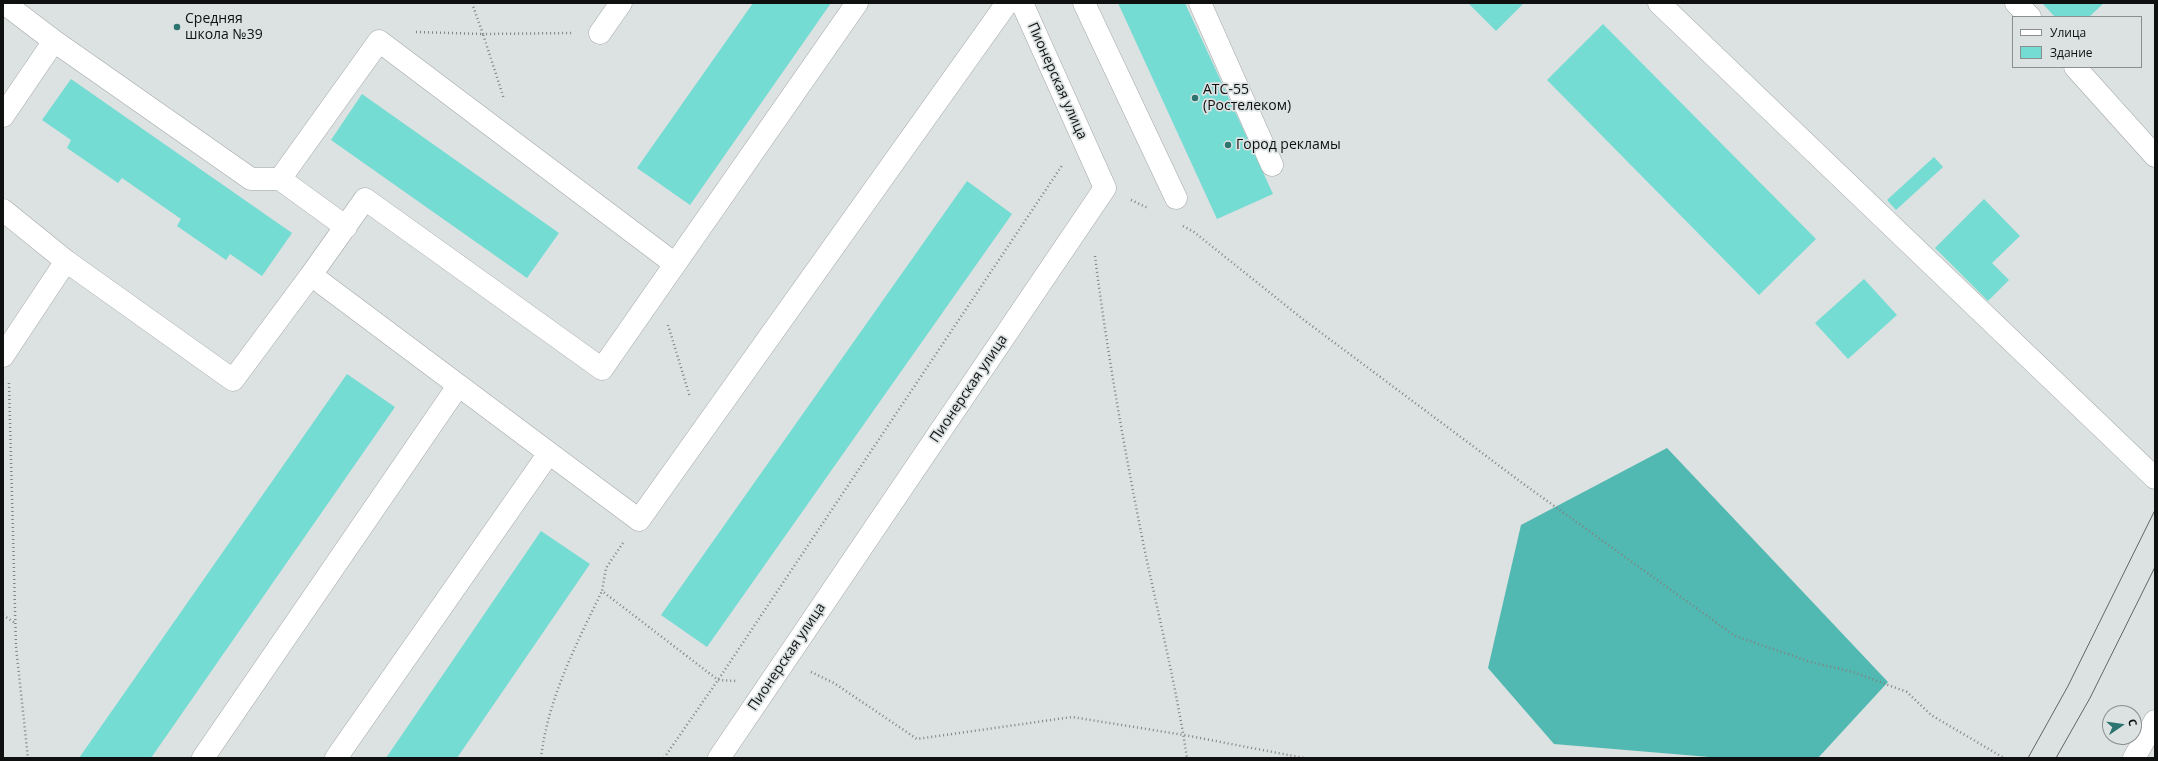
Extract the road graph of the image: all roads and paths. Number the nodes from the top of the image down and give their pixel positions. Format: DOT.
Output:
graph roads {
  1 [pos="4,3"];
  2 [pos="472,3"];
  3 [pos="622,3"];
  4 [pos="857,3"];
  5 [pos="1007,3"];
  6 [pos="1022,3"];
  7 [pos="1084,3"];
  8 [pos="1200,3"];
  9 [pos="1659,3"];
  10 [pos="2016,3"];
  11 [pos="2029,16"];
  12 [pos="600,33"];
  13 [pos="54,41"];
  14 [pos="2076,68"];
  15 [pos="3,116"];
  16 [pos="2155,156"];
  17 [pos="1064,163"];
  18 [pos="1272,165"];
  19 [pos="280,179"];
  20 [pos="1105,188"];
  21 [pos="1176,198"];
  22 [pos="3,210"];
  23 [pos="1152,210"];
  24 [pos="1089,212"];
  25 [pos="1177,222"];
  26 [pos="346,227"];
  27 [pos="66,260"];
  28 [pos="675,264"];
  29 [pos="311,275"];
  30 [pos="657,290"];
  31 [pos="5,352"];
  32 [pos="458,386"];
  33 [pos="702,434"];
  34 [pos="549,453"];
  35 [pos="2155,478"];
  36 [pos="639,520"];
  37 [pos="602,591"];
  38 [pos="3,615"];
  39 [pos="15,623"];
  40 [pos="786,660"];
  41 [pos="718,680"];
  42 [pos="770,682"];
  43 [pos="2155,721"];
  44 [pos="1184,735"];
  45 [pos="28,758"];
  46 [pos="203,758"];
  47 [pos="336,758"];
  48 [pos="541,758"];
  49 [pos="664,758"];
  50 [pos="719,758"];
  51 [pos="1187,758"];
  52 [pos="1304,758"];
  53 [pos="2004,758"];
  54 [pos="2134,758"];
  1 -- 13 [label="street"];
  2 -- 12 [label="path"];
  3 -- 12 [label="street"];
  4 -- 28 [label="street"];
  5 -- 33 [label="street"];
  6 -- 20 [label="street, Пионерская улица"];
  7 -- 21 [label="street"];
  8 -- 18 [label="street"];
  9 -- 35 [label="street"];
  10 -- 11 [label="street"];
  13 -- 15 [label="street"];
  13 -- 19 [label="street"];
  14 -- 16 [label="street"];
  17 -- 41 [label="path"];
  19 -- 26 [label="street"];
  19 -- 28 [label="street"];
  20 -- 23 [label="path"];
  20 -- 24 [label="street, Пионерская улица"];
  22 -- 27 [label="street"];
  24 -- 40 [label="street, Пионерская улица"];
  24 -- 44 [label="path"];
  25 -- 53 [label="path"];
  26 -- 29 [label="street"];
  26 -- 30 [label="street"];
  27 -- 29 [label="street"];
  27 -- 31 [label="street"];
  28 -- 30 [label="street"];
  29 -- 32 [label="street"];
  30 -- 33 [label="path"];
  31 -- 39 [label="path"];
  32 -- 34 [label="street"];
  32 -- 46 [label="street"];
  33 -- 36 [label="street"];
  34 -- 36 [label="street"];
  34 -- 47 [label="street"];
  36 -- 37 [label="path"];
  37 -- 41 [label="path"];
  37 -- 48 [label="path"];
  38 -- 39 [label="path"];
  39 -- 45 [label="path"];
  40 -- 42 [label="street, Пионерская улица"];
  40 -- 44 [label="path"];
  41 -- 42 [label="path"];
  41 -- 49 [label="path"];
  42 -- 50 [label="street, Пионерская улица"];
  43 -- 54 [label="street"];
  44 -- 51 [label="path"];
  44 -- 52 [label="path"];
}
